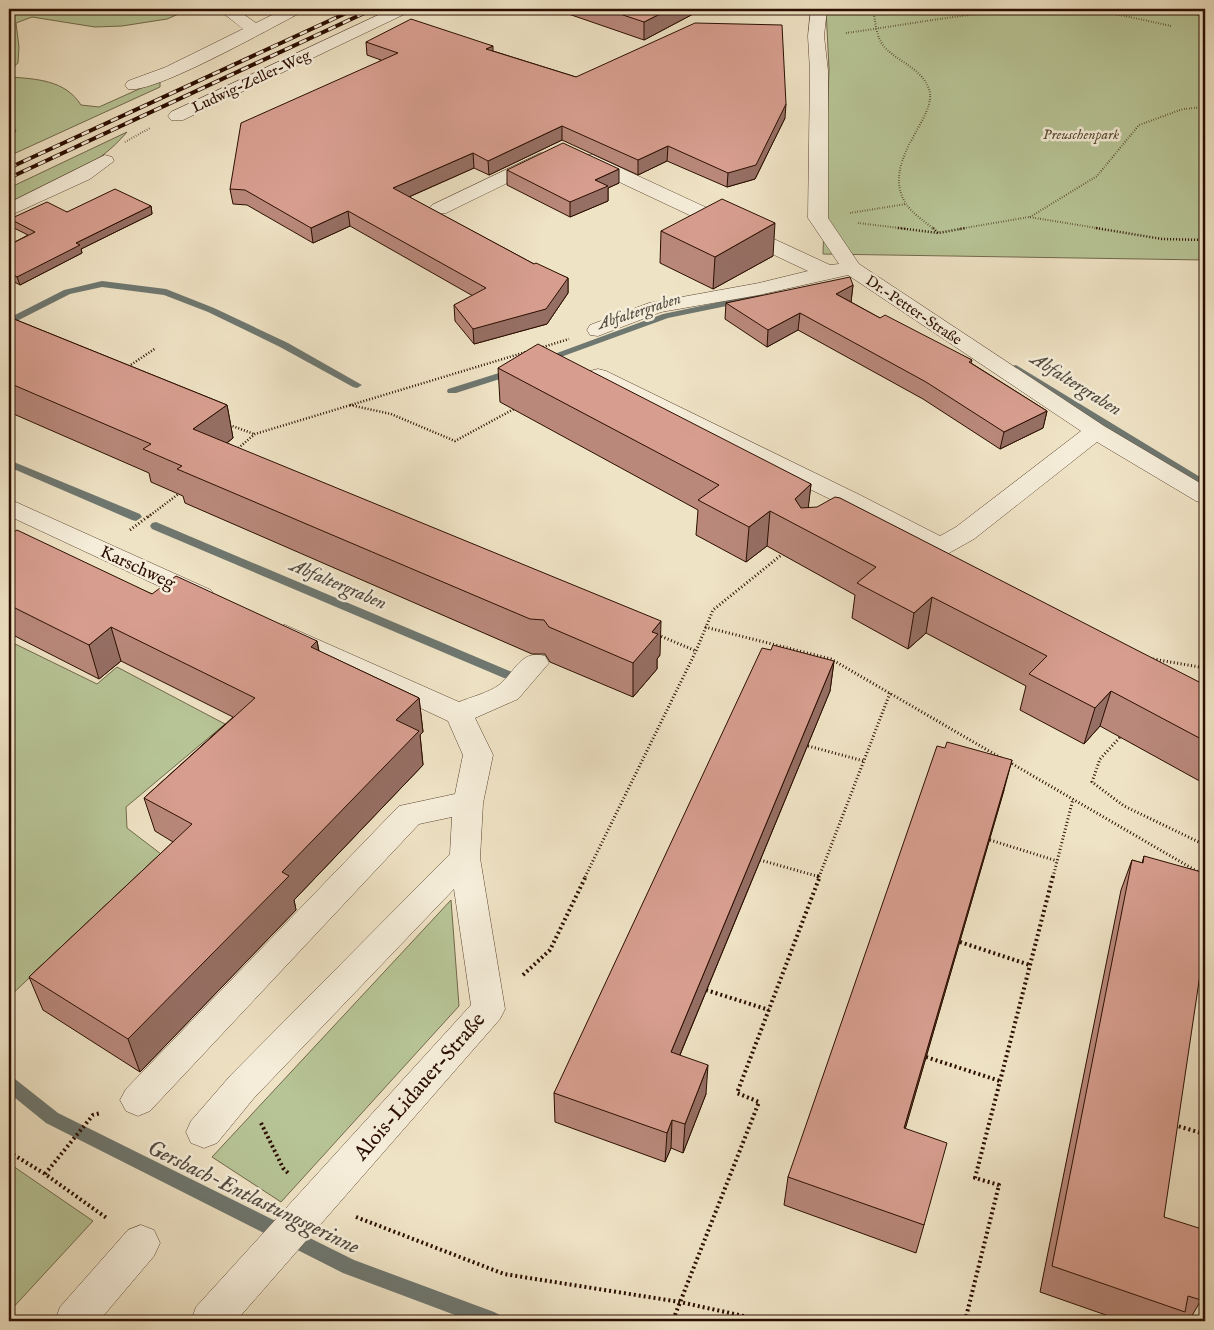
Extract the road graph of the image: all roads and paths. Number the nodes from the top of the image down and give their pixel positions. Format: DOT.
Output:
graph roads {
  1 [pos="226,9"];
  2 [pos="296,9"];
  3 [pos="403,9"];
  4 [pos="819,9"];
  5 [pos="873,9"];
  6 [pos="1069,9"];
  7 [pos="1194,9"];
  8 [pos="1205,12"];
  9 [pos="1174,27"];
  10 [pos="254,28"];
  11 [pos="879,28"];
  12 [pos="134,85"];
  13 [pos="1205,107"];
  14 [pos="178,116"];
  15 [pos="105,160"];
  16 [pos="906,204"];
  17 [pos="9,210"];
  18 [pos="439,210"];
  19 [pos="1029,217"];
  20 [pos="818,218"];
  21 [pos="938,233"];
  22 [pos="1205,240"];
  23 [pos="852,268"];
  24 [pos="828,272"];
  25 [pos="598,330"];
  26 [pos="156,348"];
  27 [pos="125,369"];
  28 [pos="598,376"];
  29 [pos="350,405"];
  30 [pos="514,409"];
  31 [pos="218,420"];
  32 [pos="1096,431"];
  33 [pos="255,434"];
  34 [pos="233,453"];
  35 [pos="187,488"];
  36 [pos="1205,496"];
  37 [pos="851,500"];
  38 [pos="9,506"];
  39 [pos="806,535"];
  40 [pos="105,552"];
  41 [pos="223,606"];
  42 [pos="259,622"];
  43 [pos="704,627"];
  44 [pos="652,633"];
  45 [pos="696,651"];
  46 [pos="1148,658"];
  47 [pos="534,663"];
  48 [pos="1186,664"];
  49 [pos="1205,668"];
  50 [pos="1180,672"];
  51 [pos="890,693"];
  52 [pos="459,714"];
  53 [pos="1127,730"];
  54 [pos="808,746"];
  55 [pos="864,761"];
  56 [pos="1073,799"];
  57 [pos="468,803"];
  58 [pos="990,840"];
  59 [pos="1205,845"];
  60 [pos="465,858"];
  61 [pos="760,860"];
  62 [pos="1057,861"];
  63 [pos="1205,876"];
  64 [pos="820,878"];
  65 [pos="960,942"];
  66 [pos="1030,965"];
  67 [pos="1192,975"];
  68 [pos="1205,980"];
  69 [pos="706,990"];
  70 [pos="488,1008"];
  71 [pos="769,1010"];
  72 [pos="926,1057"];
  73 [pos="1000,1081"];
  74 [pos="242,1087"];
  75 [pos="138,1100"];
  76 [pos="93,1115"];
  77 [pos="1169,1123"];
  78 [pos="204,1132"];
  79 [pos="1205,1134"];
  80 [pos="9,1152"];
  81 [pos="45,1174"];
  82 [pos="311,1209"];
  83 [pos="140,1243"];
  84 [pos="680,1302"];
  85 [pos="675,1314"];
  86 [pos="74,1321"];
  87 [pos="210,1321"];
  88 [pos="766,1321"];
  89 [pos="965,1321"];
  1 -- 10 [label="street"];
  2 -- 10 [label="street"];
  3 -- 14 [label="street, Ludwig-Zeller-Weg"];
  4 -- 20 [label="street"];
  5 -- 11 [label="path"];
  6 -- 9 [label="path"];
  6 -- 11 [label="path"];
  7 -- 8 [label="street"];
  10 -- 12 [label="street"];
  11 -- 16 [label="path"];
  13 -- 19 [label="path"];
  14 -- 15 [label="path, Ludwig-Zeller-Weg"];
  15 -- 17 [label="street"];
  16 -- 20 [label="path"];
  16 -- 21 [label="path"];
  18 -- 24 [label="street"];
  19 -- 21 [label="path"];
  19 -- 22 [label="path"];
  20 -- 21 [label="path"];
  20 -- 23 [label="street, Dr.-Petter-Straße"];
  23 -- 24 [label="street"];
  23 -- 32 [label="street, Dr.-Petter-Straße"];
  24 -- 25 [label="street"];
  25 -- 29 [label="path"];
  26 -- 27 [label="path"];
  28 -- 37 [label="street"];
  29 -- 30 [label="path"];
  29 -- 33 [label="path"];
  31 -- 33 [label="path"];
  32 -- 36 [label="street, Dr.-Petter-Straße"];
  32 -- 37 [label="street"];
  33 -- 34 [label="path"];
  35 -- 40 [label="path"];
  37 -- 39 [label="street"];
  38 -- 40 [label="street, Karschweg"];
  39 -- 43 [label="path"];
  40 -- 41 [label="street, Karschweg"];
  42 -- 52 [label="street"];
  43 -- 45 [label="path"];
  43 -- 51 [label="path"];
  44 -- 45 [label="path"];
  45 -- 70 [label="path"];
  46 -- 48 [label="path"];
  47 -- 52 [label="street"];
  48 -- 49 [label="path"];
  48 -- 50 [label="path"];
  51 -- 55 [label="path"];
  51 -- 56 [label="path"];
  52 -- 57 [label="street, Alois-Lidauer-Straße"];
  53 -- 59 [label="path"];
  54 -- 55 [label="path"];
  55 -- 64 [label="path"];
  56 -- 62 [label="path"];
  56 -- 63 [label="path"];
  57 -- 60 [label="street, Alois-Lidauer-Straße"];
  57 -- 75 [label="street"];
  58 -- 62 [label="path"];
  60 -- 70 [label="street, Alois-Lidauer-Straße"];
  60 -- 74 [label="street"];
  61 -- 64 [label="path"];
  62 -- 66 [label="path"];
  64 -- 71 [label="path"];
  65 -- 66 [label="path"];
  66 -- 73 [label="path"];
  67 -- 68 [label="path"];
  69 -- 71 [label="path"];
  70 -- 82 [label="street, Alois-Lidauer-Straße"];
  71 -- 84 [label="path"];
  72 -- 73 [label="path"];
  73 -- 89 [label="path"];
  74 -- 78 [label="street"];
  74 -- 82 [label="path"];
  76 -- 81 [label="path"];
  77 -- 79 [label="path"];
  80 -- 81 [label="path"];
  81 -- 83 [label="path"];
  82 -- 84 [label="path"];
  82 -- 87 [label="street, Alois-Lidauer-Straße"];
  83 -- 86 [label="street"];
  84 -- 85 [label="path"];
  84 -- 88 [label="path"];
}
